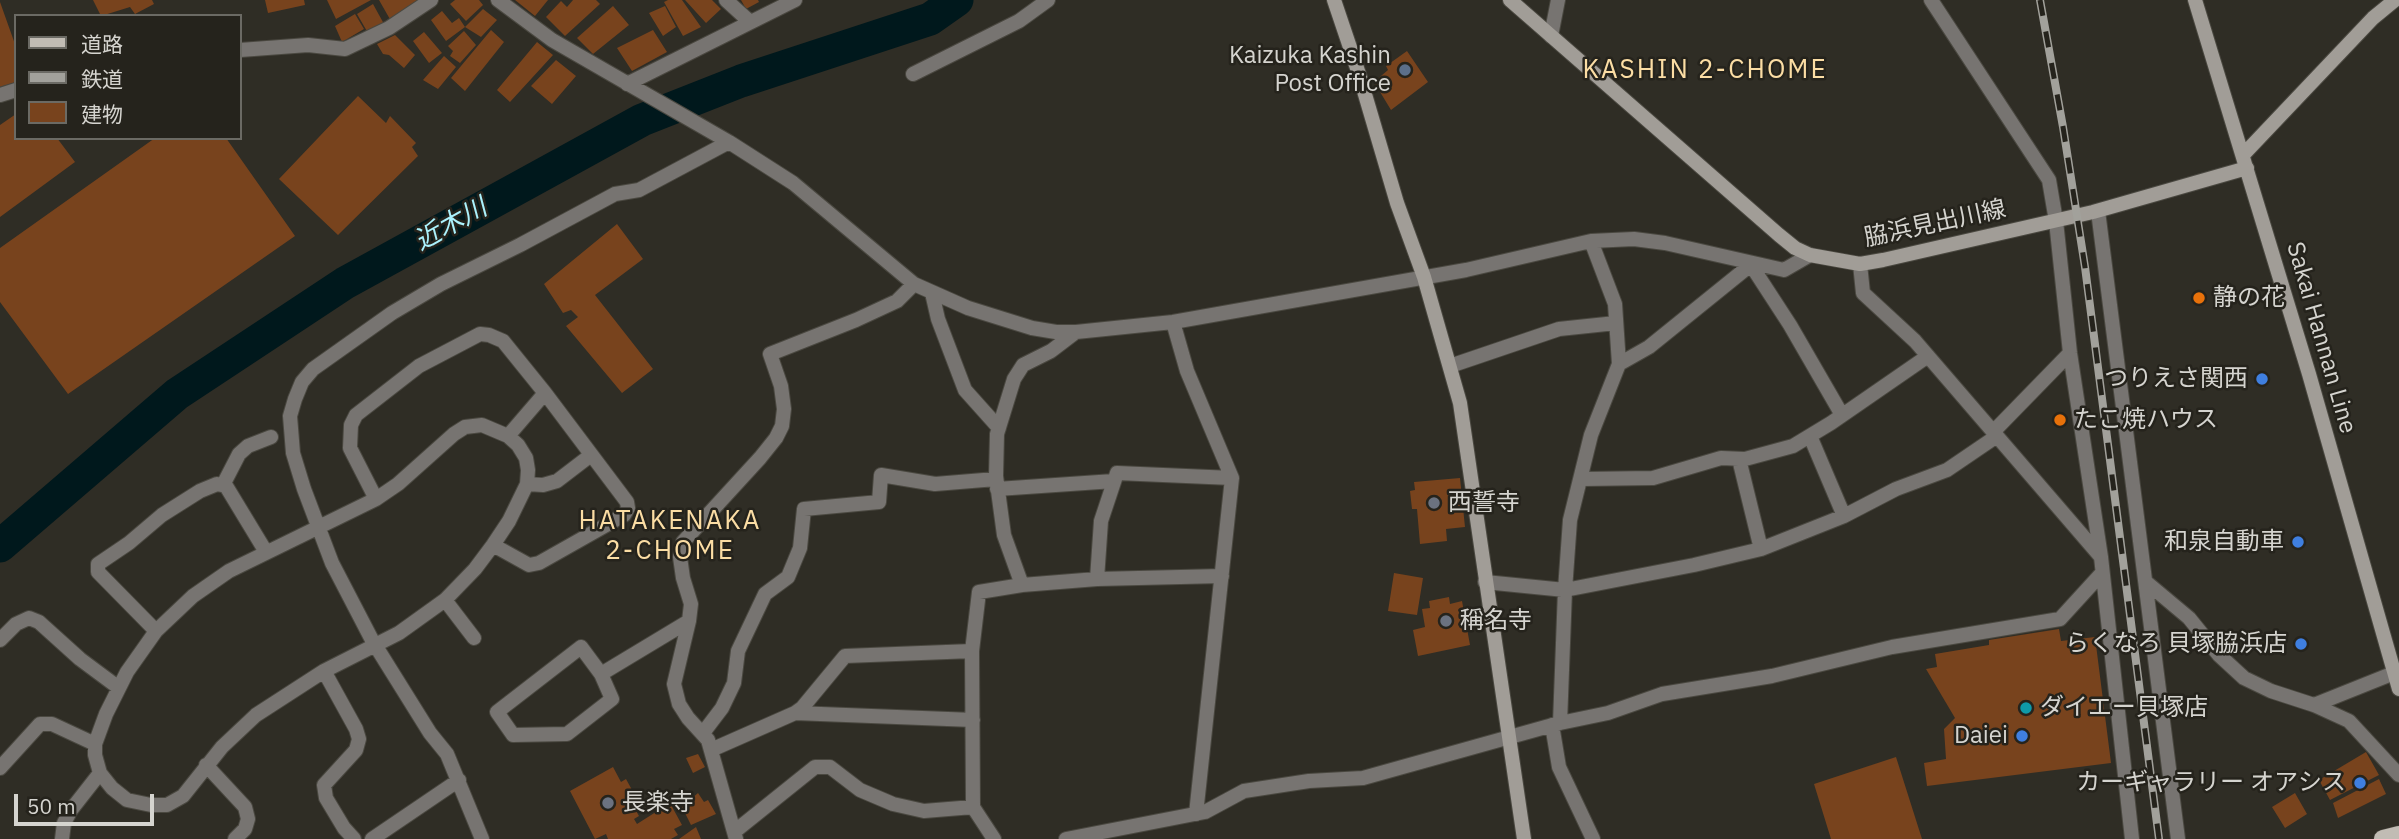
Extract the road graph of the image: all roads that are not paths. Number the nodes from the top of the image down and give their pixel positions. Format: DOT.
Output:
graph roads {
  1 [pos="431,0"];
  2 [pos="498,0"];
  3 [pos="726,0"];
  4 [pos="794,0"];
  5 [pos="1048,0"];
  6 [pos="1334,0"];
  7 [pos="1510,0"];
  8 [pos="1558,0"];
  9 [pos="1931,0"];
  10 [pos="2195,0"];
  11 [pos="2398,1"];
  12 [pos="749,22"];
  13 [pos="1550,36"];
  14 [pos="242,50"];
  15 [pos="913,74"];
  16 [pos="631,86"];
  17 [pos="724,140"];
  18 [pos="2245,162"];
  19 [pos="2098,211"];
  20 [pos="2056,221"];
  21 [pos="1591,241"];
  22 [pos="1810,255"];
  23 [pos="1752,264"];
  24 [pos="1860,264"];
  25 [pos="1424,277"];
  26 [pos="914,284"];
  27 [pos="932,293"];
  28 [pos="1172,322"];
  29 [pos="1616,323"];
  30 [pos="1076,332"];
  31 [pos="2070,353"];
  32 [pos="1928,356"];
  33 [pos="1619,364"];
  34 [pos="1450,366"];
  35 [pos="545,393"];
  36 [pos="1842,415"];
  37 [pos="999,428"];
  38 [pos="1995,433"];
  39 [pos="508,436"];
  40 [pos="1810,436"];
  41 [pos="271,437"];
  42 [pos="591,455"];
  43 [pos="1739,459"];
  44 [pos="1232,478"];
  45 [pos="1582,480"];
  46 [pos="1114,481"];
  47 [pos="527,484"];
  48 [pos="997,484"];
  49 [pos="223,485"];
  50 [pos="376,499"];
  51 [pos="1844,516"];
  52 [pos="318,527"];
  53 [pos="493,545"];
  54 [pos="1761,549"];
  55 [pos="265,552"];
  56 [pos="2101,557"];
  57 [pos="2102,573"];
  58 [pos="1222,576"];
  59 [pos="1097,579"];
  60 [pos="1485,582"];
  61 [pos="2146,582"];
  62 [pos="1022,585"];
  63 [pos="1565,590"];
  64 [pos="445,600"];
  65 [pos="689,621"];
  66 [pos="156,631"];
  67 [pos="474,638"];
  68 [pos="0,640"];
  69 [pos="376,646"];
  70 [pos="972,651"];
  71 [pos="324,671"];
  72 [pos="2394,673"];
  73 [pos="601,674"];
  74 [pos="119,688"];
  75 [pos="2399,689"];
  76 [pos="2314,705"];
  77 [pos="795,713"];
  78 [pos="972,720"];
  79 [pos="1556,724"];
  80 [pos="703,733"];
  81 [pos="1508,738"];
  82 [pos="95,744"];
  83 [pos="711,750"];
  84 [pos="206,765"];
  85 [pos="0,768"];
  86 [pos="100,773"];
  87 [pos="2399,775"];
  88 [pos="459,780"];
  89 [pos="973,807"];
  90 [pos="1196,814"];
  91 [pos="2399,835"];
  92 [pos="735,836"];
  93 [pos="62,839"];
  94 [pos="236,839"];
  95 [pos="354,839"];
  96 [pos="372,839"];
  97 [pos="482,839"];
  98 [pos="995,839"];
  99 [pos="1066,839"];
  100 [pos="1524,839"];
  101 [pos="1593,839"];
  102 [pos="2132,839"];
  103 [pos="2178,839"];
  104 [pos="2383,839"];
  1 -- 14 [label="street"];
  2 -- 16 [label="street"];
  3 -- 12 [label="street"];
  4 -- 12 [label="street"];
  5 -- 15 [label="street"];
  6 -- 25 [label="street"];
  7 -- 13 [label="street, 脇浜見出川線"];
  8 -- 13 [label="street"];
  9 -- 20 [label="street"];
  10 -- 18 [label="street, Sakai Hannan Line"];
  11 -- 18 [label="street"];
  12 -- 16 [label="street"];
  13 -- 22 [label="street, 脇浜見出川線"];
  16 -- 17 [label="street"];
  17 -- 26 [label="street"];
  17 -- 52 [label="street"];
  18 -- 19 [label="street, 脇浜見出川線"];
  18 -- 72 [label="street, Sakai Hannan Line"];
  19 -- 20 [label="street, 脇浜見出川線"];
  19 -- 61 [label="street"];
  20 -- 24 [label="street, 脇浜見出川線"];
  20 -- 31 [label="street"];
  21 -- 23 [label="street"];
  21 -- 25 [label="street"];
  21 -- 29 [label="street"];
  22 -- 23 [label="street"];
  22 -- 24 [label="street, 脇浜見出川線"];
  23 -- 33 [label="street"];
  23 -- 36 [label="street"];
  24 -- 32 [label="street"];
  25 -- 28 [label="street"];
  25 -- 34 [label="street"];
  26 -- 27 [label="street"];
  26 -- 65 [label="street"];
  27 -- 30 [label="street"];
  27 -- 37 [label="street"];
  28 -- 30 [label="street"];
  28 -- 44 [label="street"];
  29 -- 33 [label="street"];
  29 -- 34 [label="street"];
  30 -- 37 [label="street"];
  31 -- 38 [label="street"];
  31 -- 56 [label="street"];
  32 -- 36 [label="street"];
  32 -- 38 [label="street"];
  33 -- 45 [label="street"];
  34 -- 60 [label="street"];
  35 -- 39 [label="street"];
  35 -- 42 [label="street"];
  35 -- 50 [label="street"];
  36 -- 40 [label="street"];
  37 -- 48 [label="street"];
  38 -- 51 [label="street"];
  38 -- 56 [label="street"];
  39 -- 47 [label="street"];
  39 -- 50 [label="street"];
  40 -- 43 [label="street"];
  40 -- 51 [label="street"];
  41 -- 49 [label="street"];
  42 -- 47 [label="street"];
  42 -- 53 [label="street"];
  43 -- 45 [label="street"];
  43 -- 54 [label="street"];
  44 -- 46 [label="street"];
  44 -- 58 [label="street"];
  45 -- 63 [label="street"];
  46 -- 48 [label="street"];
  46 -- 59 [label="street"];
  47 -- 53 [label="street"];
  48 -- 62 [label="street"];
  48 -- 80 [label="street"];
  49 -- 55 [label="street"];
  49 -- 66 [label="street"];
  50 -- 52 [label="street"];
  51 -- 54 [label="street"];
  52 -- 55 [label="street"];
  52 -- 69 [label="street"];
  53 -- 64 [label="street"];
  54 -- 63 [label="street"];
  55 -- 66 [label="street"];
  56 -- 57 [label="street"];
  57 -- 79 [label="street"];
  57 -- 102 [label="street"];
  58 -- 59 [label="street"];
  58 -- 90 [label="street"];
  59 -- 62 [label="street"];
  60 -- 63 [label="street"];
  60 -- 81 [label="street"];
  61 -- 76 [label="street"];
  61 -- 103 [label="street"];
  62 -- 70 [label="street"];
  63 -- 79 [label="street"];
  64 -- 67 [label="street"];
  64 -- 69 [label="street"];
  65 -- 73 [label="street"];
  65 -- 80 [label="street"];
  66 -- 74 [label="street"];
  68 -- 74 [label="street"];
  69 -- 71 [label="street"];
  69 -- 88 [label="street"];
  70 -- 77 [label="street"];
  70 -- 78 [label="street"];
  71 -- 84 [label="street"];
  71 -- 95 [label="street"];
  72 -- 75 [label="street, Sakai Hannan Line"];
  72 -- 76 [label="street"];
  73 -- 73 [label="street"];
  74 -- 82 [label="street"];
  76 -- 87 [label="street"];
  77 -- 78 [label="street"];
  77 -- 83 [label="street"];
  78 -- 89 [label="street"];
  79 -- 81 [label="street"];
  79 -- 101 [label="street"];
  80 -- 83 [label="street"];
  81 -- 90 [label="street"];
  81 -- 100 [label="street"];
  82 -- 85 [label="street"];
  82 -- 86 [label="street"];
  83 -- 92 [label="street"];
  84 -- 86 [label="street"];
  84 -- 94 [label="street"];
  86 -- 93 [label="street"];
  88 -- 96 [label="street"];
  88 -- 97 [label="street"];
  89 -- 92 [label="street"];
  89 -- 98 [label="street"];
  90 -- 99 [label="street"];
  91 -- 104 [label="main road"];
}
